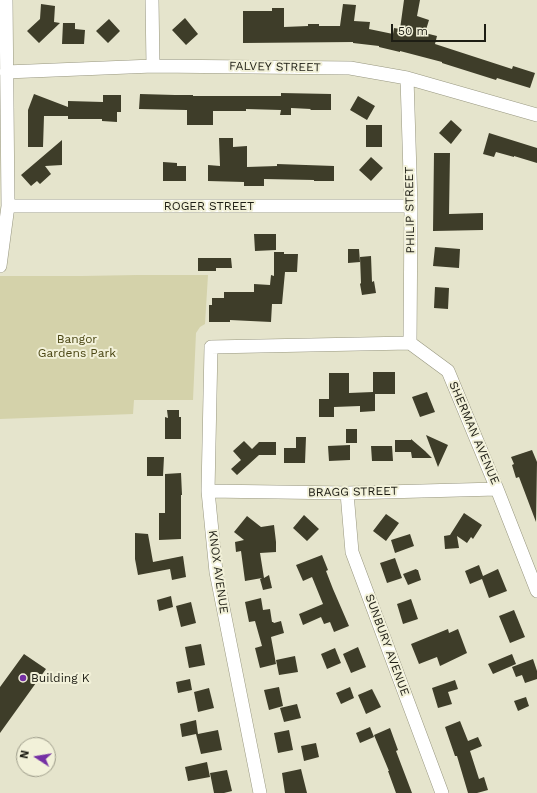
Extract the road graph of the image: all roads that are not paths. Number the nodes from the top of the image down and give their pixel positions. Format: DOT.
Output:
graph roads {
  1 [pos="6,0"];
  2 [pos="152,0"];
  3 [pos="152,66"];
  4 [pos="6,72"];
  5 [pos="407,78"];
  6 [pos="537,115"];
  7 [pos="8,206"];
  8 [pos="411,206"];
  9 [pos="0,266"];
  10 [pos="410,343"];
  11 [pos="497,489"];
  12 [pos="208,491"];
  13 [pos="348,493"];
  14 [pos="537,591"];
  15 [pos="260,793"];
  16 [pos="442,793"];
  1 -- 4 [label="street"];
  2 -- 3 [label="street"];
  3 -- 4 [label="street, FALVEY STREET"];
  3 -- 5 [label="street, FALVEY STREET"];
  4 -- 7 [label="street"];
  5 -- 6 [label="street, FALVEY STREET"];
  5 -- 8 [label="street, PHILIP STREET"];
  7 -- 8 [label="street, ROGER STREET"];
  7 -- 9 [label="street"];
  8 -- 10 [label="street, PHILIP STREET"];
  10 -- 11 [label="street, SHERMAN AVENUE"];
  10 -- 12 [label="street, KNOX AVENUE"];
  11 -- 13 [label="street, BRAGG STREET"];
  11 -- 14 [label="street, SHERMAN AVENUE"];
  12 -- 13 [label="street, BRAGG STREET"];
  12 -- 15 [label="street, KNOX AVENUE"];
  13 -- 16 [label="street, SUNBURY AVENUE"];
}
